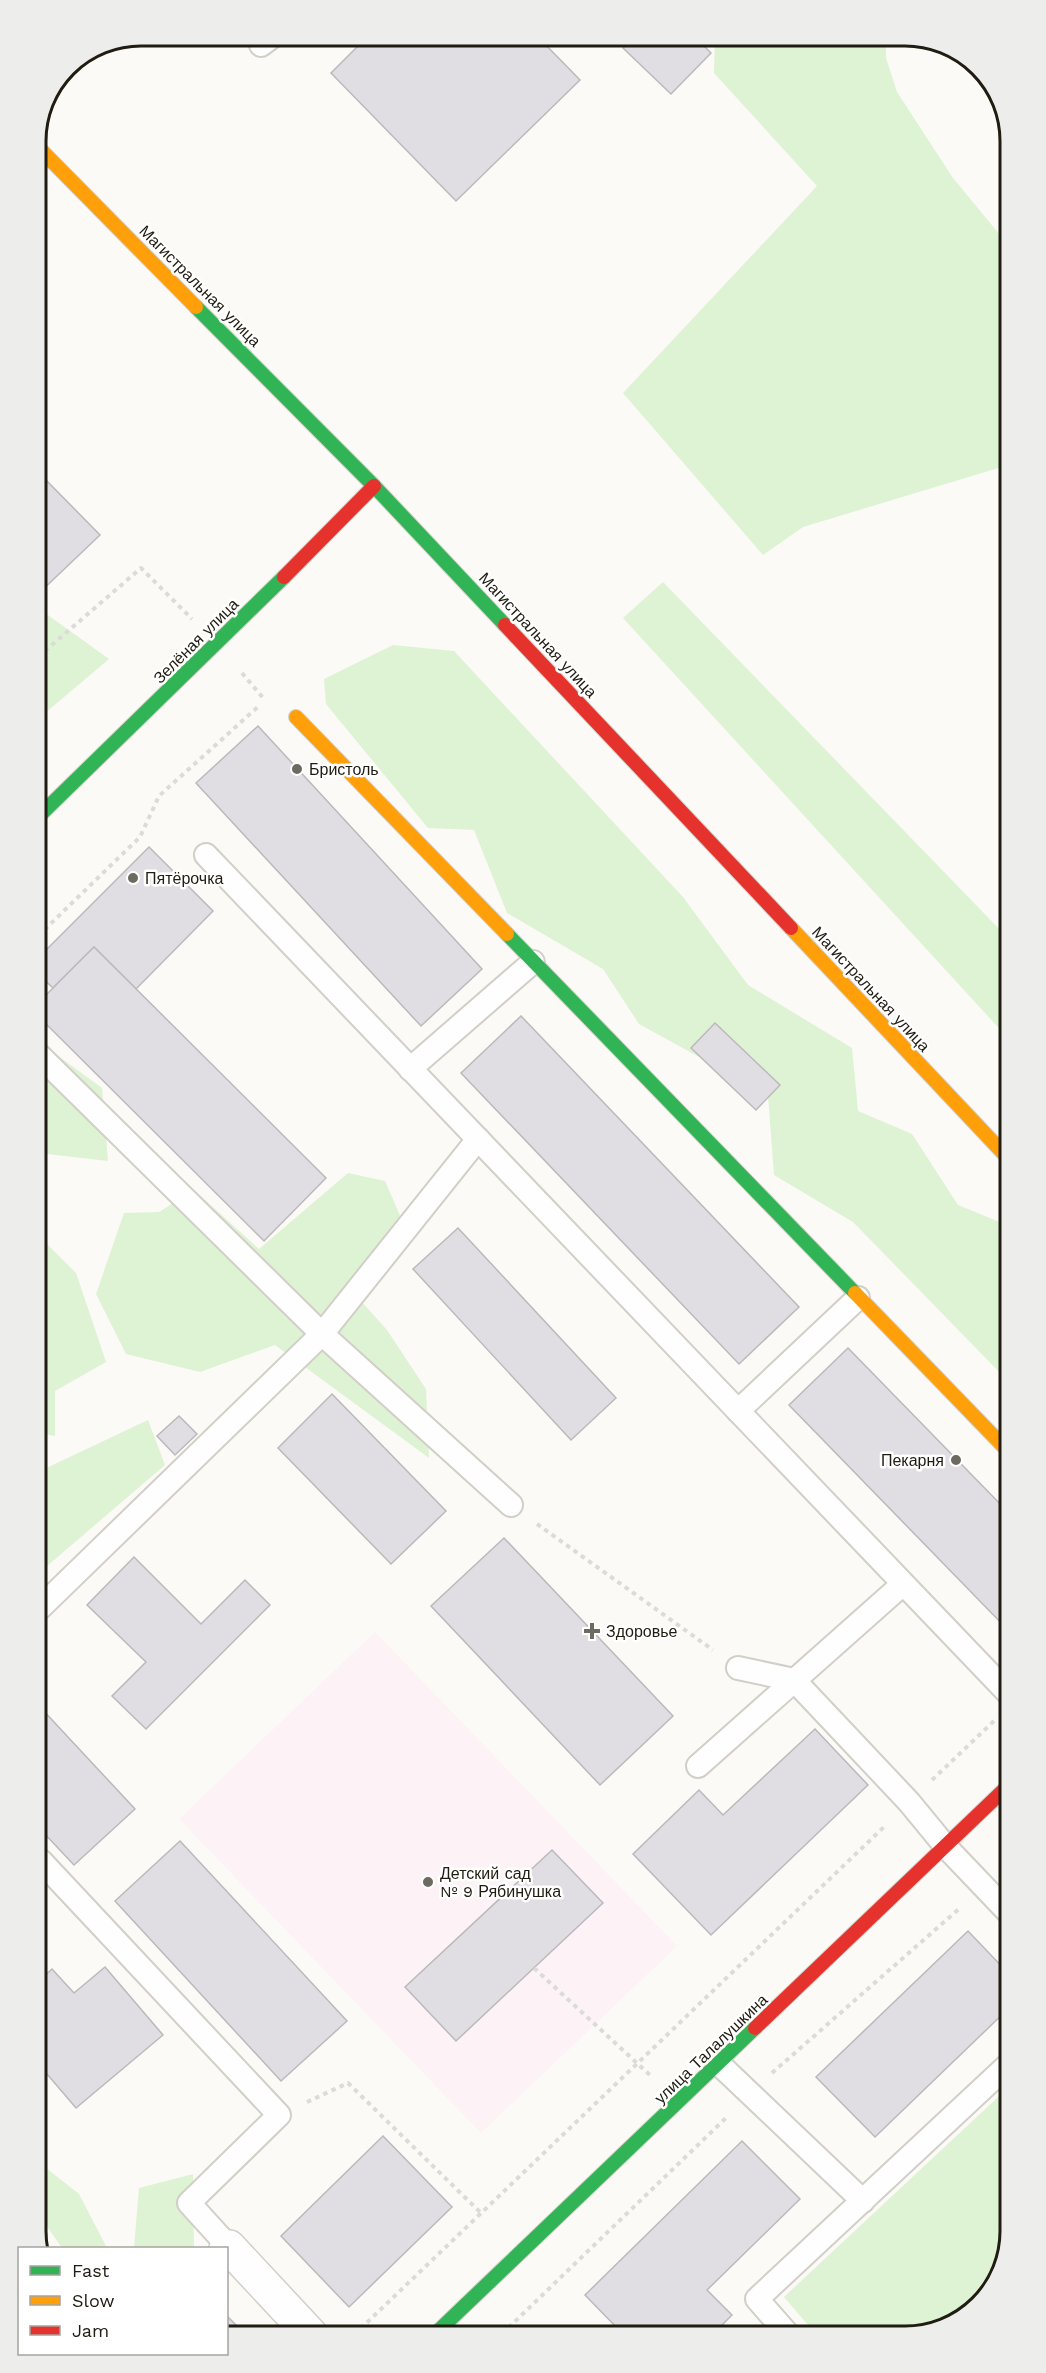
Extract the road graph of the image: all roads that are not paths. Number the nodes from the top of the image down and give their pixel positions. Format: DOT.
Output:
graph roads {
  1 [pos="47,156"];
  2 [pos="374,486"];
  3 [pos="296,717"];
  4 [pos="47,810"];
  5 [pos="206,855"];
  6 [pos="533,962"];
  7 [pos="47,1062"];
  8 [pos="410,1069"];
  9 [pos="478,1139"];
  10 [pos="1000,1150"];
  11 [pos="858,1298"];
  12 [pos="322,1334"];
  13 [pos="738,1411"];
  14 [pos="1000,1443"];
  15 [pos="512,1505"];
  16 [pos="903,1584"];
  17 [pos="46,1602"];
  18 [pos="738,1668"];
  19 [pos="794,1680"];
  20 [pos="1000,1699"];
  21 [pos="698,1766"];
  22 [pos="1000,1794"];
  23 [pos="946,1847"];
  24 [pos="46,1867"];
  25 [pos="1000,1904"];
  26 [pos="719,2064"];
  27 [pos="1000,2072"];
  28 [pos="862,2201"];
  29 [pos="227,2247"];
  30 [pos="228,2248"];
  31 [pos="302,2326"];
  32 [pos="443,2326"];
  33 [pos="781,2326"];
  1 -- 2 [label="main road, Магистральная улица"];
  2 -- 4 [label="main road, Зелёная улица"];
  2 -- 10 [label="main road, Магистральная улица"];
  3 -- 6 [label="main road"];
  5 -- 8 [label="lane"];
  6 -- 8 [label="lane"];
  6 -- 11 [label="main road"];
  7 -- 12 [label="lane"];
  8 -- 9 [label="lane"];
  9 -- 12 [label="lane"];
  9 -- 13 [label="lane"];
  11 -- 13 [label="lane"];
  11 -- 14 [label="main road"];
  12 -- 15 [label="lane"];
  12 -- 17 [label="lane"];
  13 -- 16 [label="lane"];
  16 -- 19 [label="lane"];
  16 -- 20 [label="lane"];
  18 -- 19 [label="lane"];
  19 -- 21 [label="lane"];
  19 -- 23 [label="lane"];
  22 -- 23 [label="main road, улица Талалушкина"];
  23 -- 25 [label="lane"];
  23 -- 26 [label="main road, улица Талалушкина"];
  24 -- 29 [label="lane"];
  26 -- 28 [label="lane"];
  26 -- 32 [label="main road, улица Талалушкина"];
  27 -- 28 [label="lane"];
  28 -- 33 [label="lane"];
  30 -- 31 [label="street"];
}
